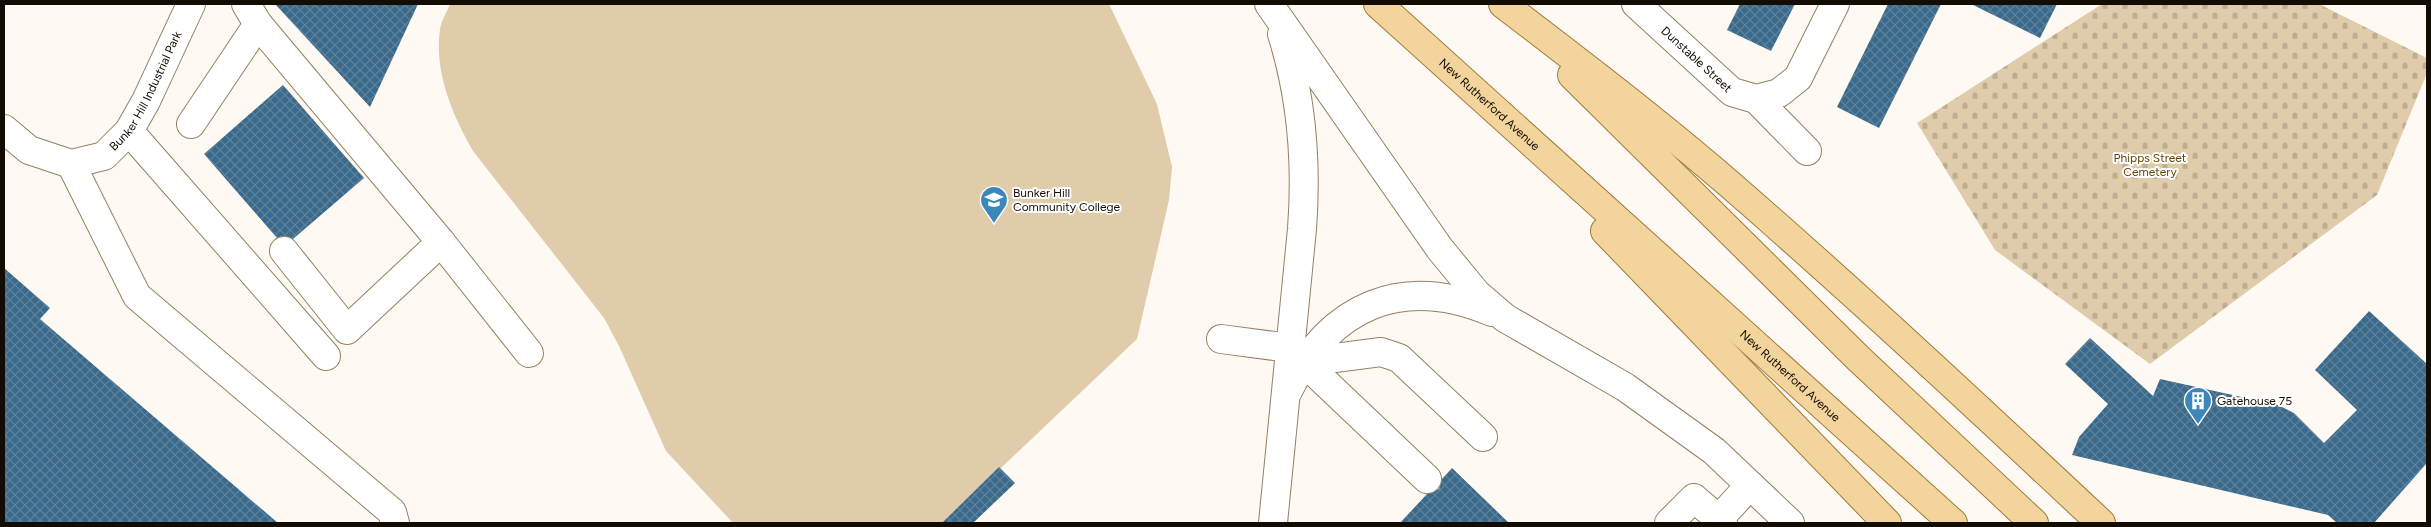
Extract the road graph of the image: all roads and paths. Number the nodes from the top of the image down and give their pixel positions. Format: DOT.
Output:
graph roads {
  1 [pos="190,4"];
  2 [pos="1378,4"];
  3 [pos="1501,4"];
  4 [pos="1636,4"];
  5 [pos="1835,4"];
  6 [pos="1270,5"];
  7 [pos="252,14"];
  8 [pos="1450,69"];
  9 [pos="1756,99"];
  10 [pos="191,124"];
  11 [pos="4,129"];
  12 [pos="129,131"];
  13 [pos="1807,151"];
  14 [pos="71,164"];
  15 [pos="440,242"];
  16 [pos="284,251"];
  17 [pos="1505,318"];
  18 [pos="1221,339"];
  19 [pos="528,354"];
  20 [pos="1297,355"];
  21 [pos="326,356"];
  22 [pos="1483,437"];
  23 [pos="1427,479"];
  24 [pos="1750,485"];
  25 [pos="1274,513"];
  26 [pos="1721,521"];
  27 [pos="395,523"];
  28 [pos="1294,523"];
  29 [pos="1669,523"];
  30 [pos="1790,523"];
  31 [pos="1887,523"];
  32 [pos="1953,523"];
  33 [pos="2034,523"];
  34 [pos="2101,523"];
  1 -- 12 [label="street, Bunker Hill Industrial Park"];
  2 -- 8 [label="main road"];
  3 -- 33 [label="main road"];
  3 -- 34 [label="main road"];
  4 -- 9 [label="street, Dunstable Street"];
  5 -- 9 [label="street"];
  6 -- 17 [label="street"];
  6 -- 20 [label="street"];
  7 -- 10 [label="street"];
  7 -- 15 [label="street"];
  8 -- 31 [label="main road, New Rutherford Avenue"];
  8 -- 32 [label="main road, New Rutherford Avenue"];
  9 -- 13 [label="street"];
  11 -- 14 [label="street"];
  12 -- 14 [label="street, Bunker Hill Industrial Park"];
  12 -- 21 [label="street"];
  14 -- 27 [label="street"];
  15 -- 16 [label="street"];
  15 -- 19 [label="street"];
  17 -- 20 [label="street"];
  17 -- 24 [label="street"];
  18 -- 20 [label="street"];
  20 -- 22 [label="street"];
  20 -- 23 [label="street"];
  20 -- 25 [label="street"];
  24 -- 26 [label="street"];
  24 -- 30 [label="street"];
  25 -- 28 [label="street"];
  26 -- 29 [label="street"];
}
